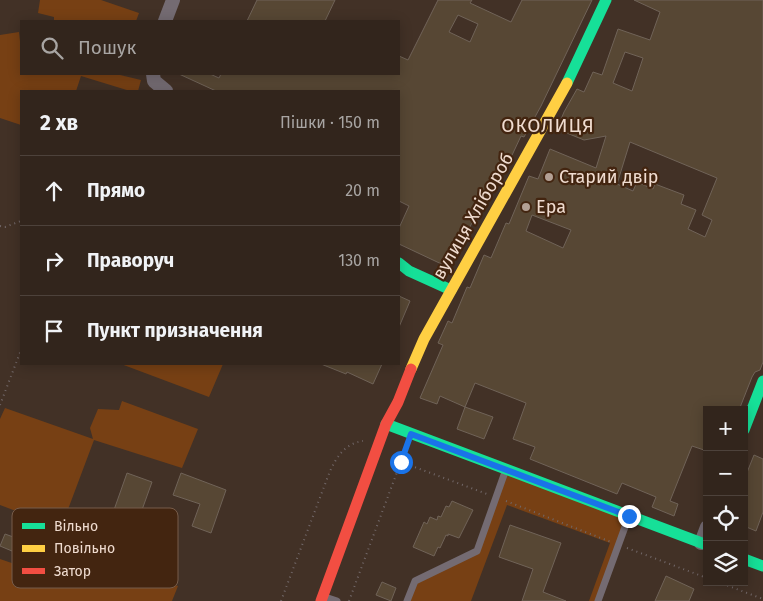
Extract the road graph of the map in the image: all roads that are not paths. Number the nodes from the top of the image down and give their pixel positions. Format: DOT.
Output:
graph roads {
  1 [pos="173,0"];
  2 [pos="606,0"];
  3 [pos="165,20"];
  4 [pos="153,75"];
  5 [pos="165,90"];
  6 [pos="400,264"];
  7 [pos="451,290"];
  8 [pos="763,381"];
  9 [pos="748,420"];
  10 [pos="386,424"];
  11 [pos="506,469"];
  12 [pos="629,516"];
  13 [pos="703,544"];
  14 [pos="748,560"];
  15 [pos="763,566"];
  16 [pos="322,598"];
  17 [pos="337,601"];
  18 [pos="407,601"];
  19 [pos="598,601"];
  1 -- 3 [label="street"];
  2 -- 7 [label="street, вулиця Хлібороб"];
  4 -- 5 [label="street"];
  6 -- 7 [label="street"];
  7 -- 10 [label="street, вулиця Хлібороб"];
  8 -- 9 [label="street"];
  10 -- 11 [label="street"];
  10 -- 16 [label="street, вулиця Хлібороб"];
  11 -- 12 [label="street"];
  11 -- 18 [label="lane"];
  12 -- 13 [label="street"];
  12 -- 19 [label="lane"];
  14 -- 15 [label="street"];
  16 -- 17 [label="lane"];
}
